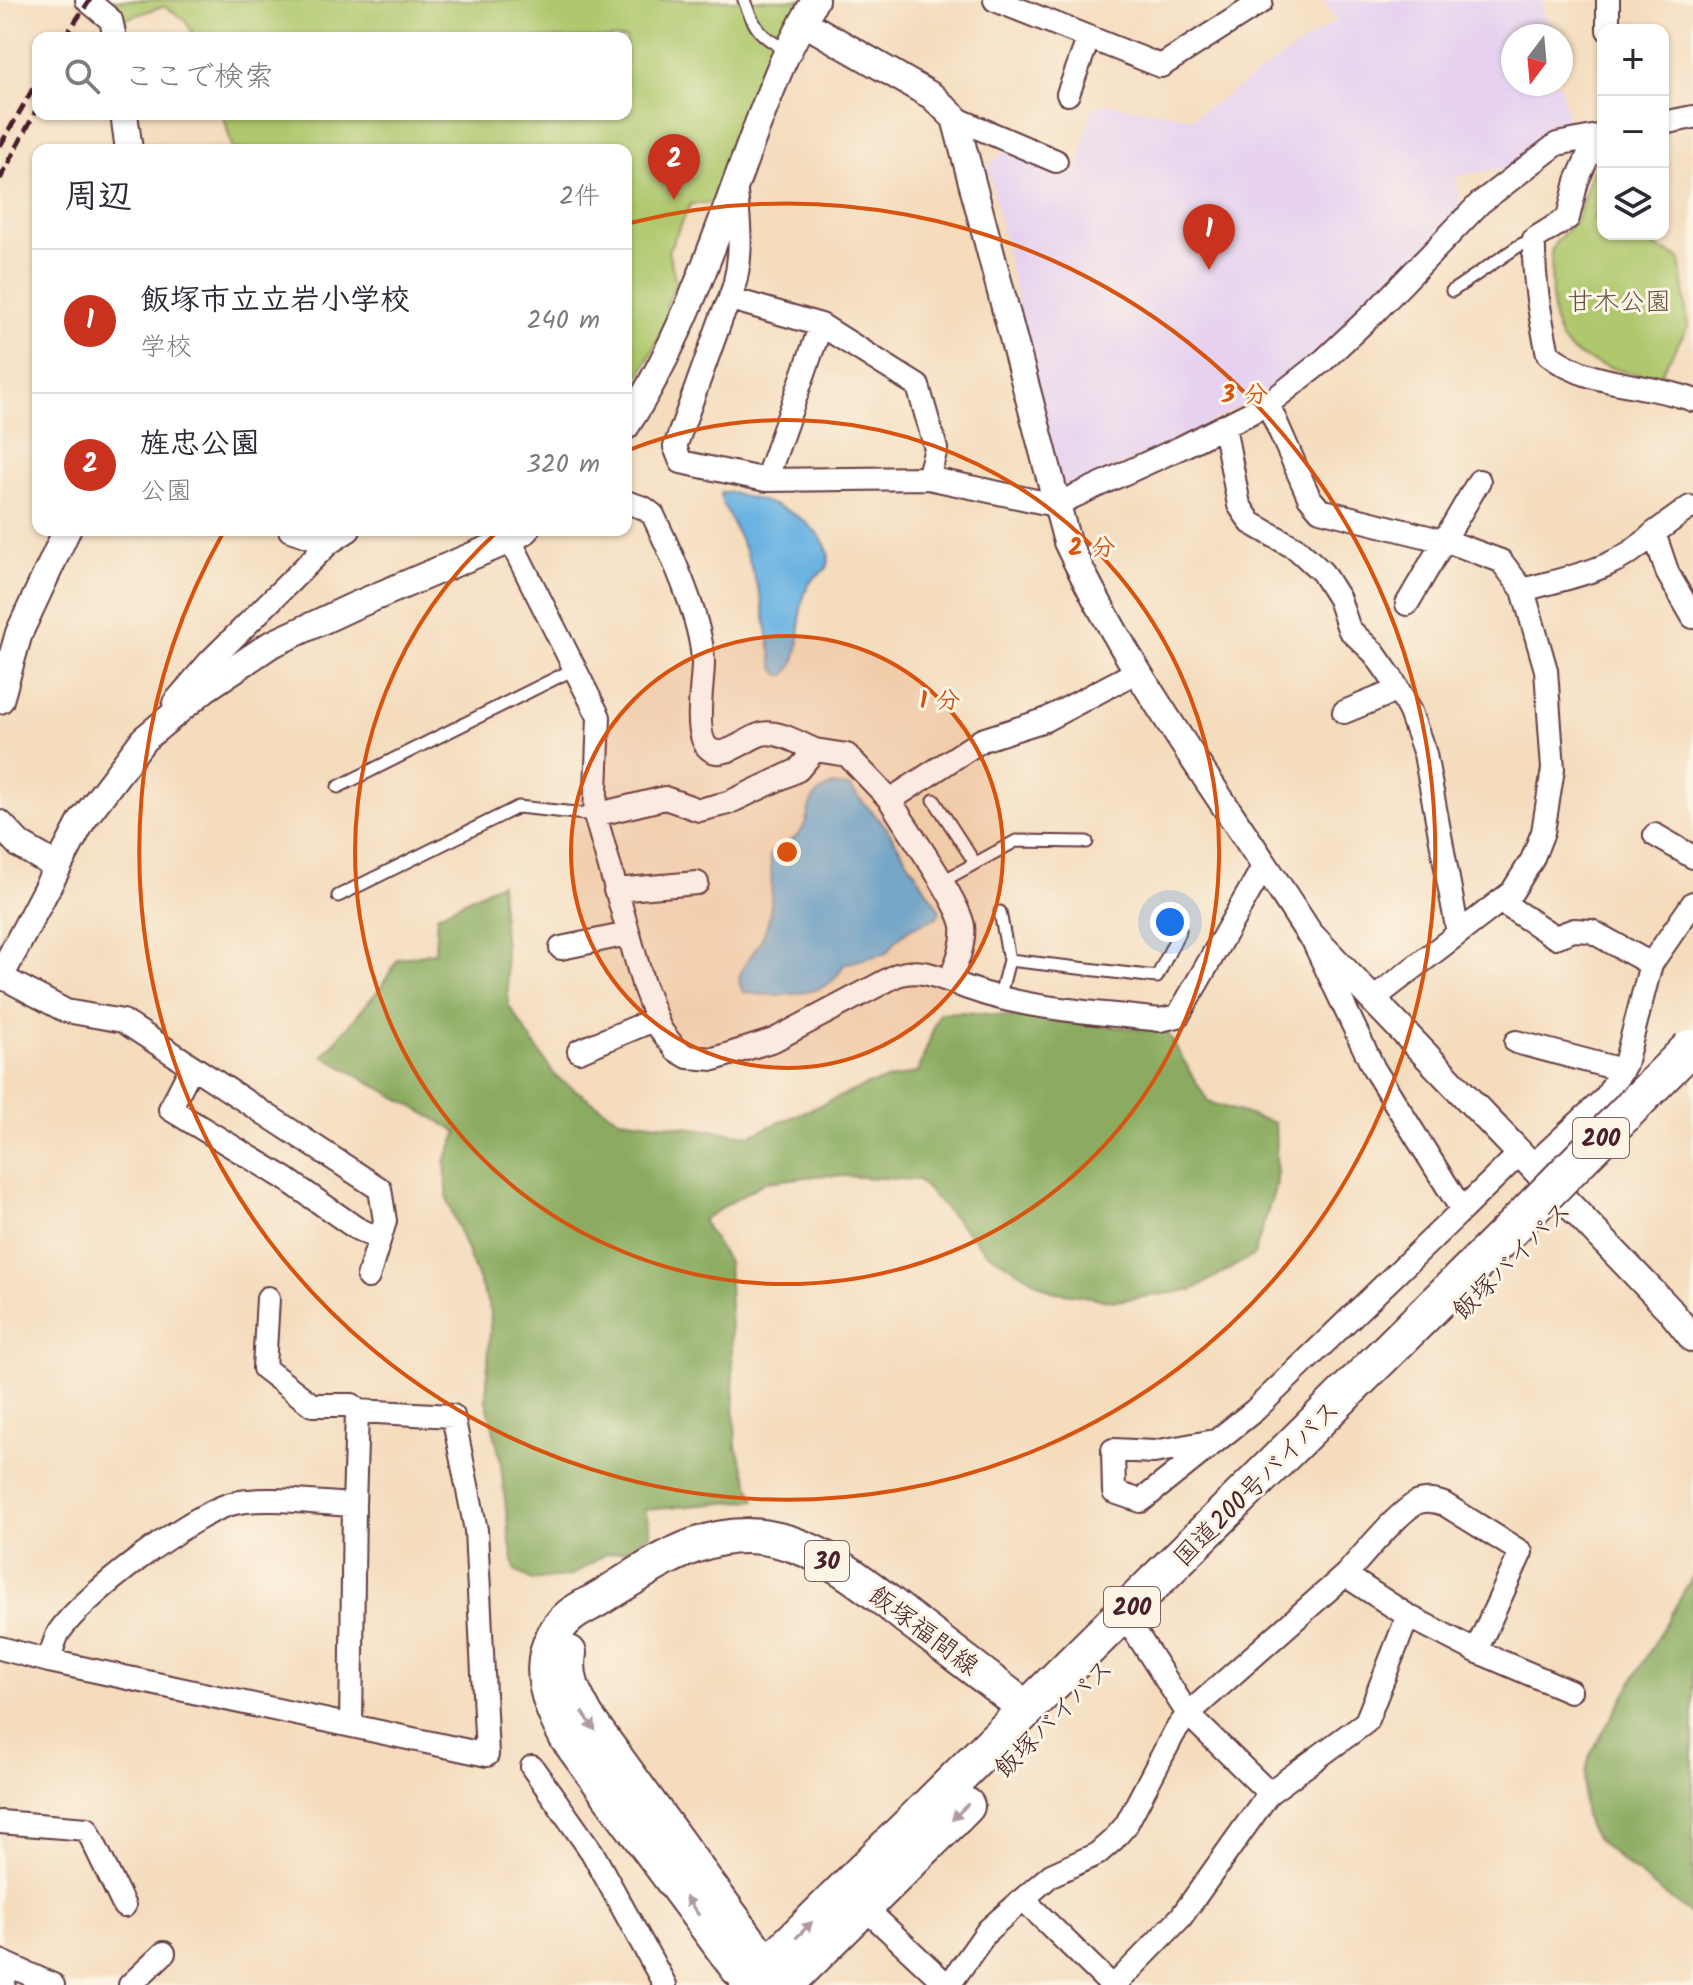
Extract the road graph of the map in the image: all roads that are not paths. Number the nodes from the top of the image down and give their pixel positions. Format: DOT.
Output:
graph roads {
  1 [pos="87,0"];
  2 [pos="744,0"];
  3 [pos="995,0"];
  4 [pos="1608,0"];
  5 [pos="1259,1"];
  6 [pos="809,11"];
  7 [pos="1608,24"];
  8 [pos="114,32"];
  9 [pos="1089,37"];
  10 [pos="789,50"];
  11 [pos="1068,94"];
  12 [pos="1693,117"];
  13 [pos="955,118"];
  14 [pos="125,120"];
  15 [pos="1669,122"];
  16 [pos="1597,136"];
  17 [pos="128,144"];
  18 [pos="1597,152"];
  19 [pos="1056,161"];
  20 [pos="735,185"];
  21 [pos="1534,239"];
  22 [pos="1452,291"];
  23 [pos="731,299"];
  24 [pos="821,325"];
  25 [pos="1693,400"];
  26 [pos="1268,404"];
  27 [pos="632,416"];
  28 [pos="1224,426"];
  29 [pos="928,478"];
  30 [pos="766,480"];
  31 [pos="1479,481"];
  32 [pos="632,504"];
  33 [pos="1055,505"];
  34 [pos="1693,508"];
  35 [pos="1654,533"];
  36 [pos="64,536"];
  37 [pos="513,536"];
  38 [pos="519,536"];
  39 [pos="319,537"];
  40 [pos="1444,541"];
  41 [pos="1523,590"];
  42 [pos="1407,604"];
  43 [pos="1693,617"];
  44 [pos="574,669"];
  45 [pos="1136,672"];
  46 [pos="1398,690"];
  47 [pos="0,700"];
  48 [pos="1344,712"];
  49 [pos="144,739"];
  50 [pos="815,750"];
  51 [pos="338,787"];
  52 [pos="890,800"];
  53 [pos="934,800"];
  54 [pos="595,815"];
  55 [pos="0,824"];
  56 [pos="1655,835"];
  57 [pos="1087,842"];
  58 [pos="1693,857"];
  59 [pos="975,863"];
  60 [pos="1265,864"];
  61 [pos="58,867"];
  62 [pos="940,882"];
  63 [pos="697,883"];
  64 [pos="615,890"];
  65 [pos="338,896"];
  66 [pos="1500,901"];
  67 [pos="1693,903"];
  68 [pos="1000,912"];
  69 [pos="1180,930"];
  70 [pos="1309,933"];
  71 [pos="1458,933"];
  72 [pos="628,934"];
  73 [pos="561,948"];
  74 [pos="1009,960"];
  75 [pos="1651,964"];
  76 [pos="0,977"];
  77 [pos="950,981"];
  78 [pos="999,999"];
  79 [pos="1372,1000"];
  80 [pos="656,1019"];
  81 [pos="1516,1042"];
  82 [pos="579,1051"];
  83 [pos="1692,1057"];
  84 [pos="192,1066"];
  85 [pos="1622,1070"];
  86 [pos="1525,1160"];
  87 [pos="1462,1210"];
  88 [pos="379,1239"];
  89 [pos="368,1277"];
  90 [pos="268,1298"];
  91 [pos="1691,1339"];
  92 [pos="357,1411"];
  93 [pos="1215,1441"];
  94 [pos="354,1505"];
  95 [pos="1345,1575"];
  96 [pos="1408,1616"];
  97 [pos="1131,1624"];
  98 [pos="0,1648"];
  99 [pos="1476,1651"];
  100 [pos="49,1661"];
  101 [pos="1570,1691"];
  102 [pos="1028,1710"];
  103 [pos="1188,1714"];
  104 [pos="351,1724"];
  105 [pos="532,1767"];
  106 [pos="1269,1793"];
  107 [pos="0,1822"];
  108 [pos="1023,1899"];
  109 [pos="124,1906"];
  110 [pos="864,1907"];
  111 [pos="164,1953"];
  112 [pos="747,1967"];
  113 [pos="4,1970"];
  114 [pos="53,1985"];
  115 [pos="130,1985"];
  116 [pos="665,1985"];
  117 [pos="785,1985"];
  118 [pos="948,1985"];
  119 [pos="1113,1985"];
  1 -- 8 [label="street"];
  2 -- 10 [label="lane"];
  3 -- 9 [label="street"];
  4 -- 7 [label="street"];
  5 -- 9 [label="street"];
  6 -- 10 [label="street"];
  6 -- 13 [label="street"];
  9 -- 11 [label="street"];
  10 -- 20 [label="street"];
  12 -- 15 [label="street"];
  13 -- 19 [label="street"];
  13 -- 33 [label="street"];
  14 -- 17 [label="street"];
  16 -- 26 [label="street"];
  18 -- 21 [label="street"];
  20 -- 23 [label="street"];
  20 -- 27 [label="street"];
  21 -- 22 [label="lane"];
  21 -- 25 [label="street"];
  23 -- 24 [label="street"];
  23 -- 30 [label="street"];
  24 -- 29 [label="street"];
  24 -- 30 [label="street"];
  26 -- 28 [label="street"];
  26 -- 40 [label="street"];
  28 -- 33 [label="street"];
  28 -- 46 [label="street"];
  29 -- 30 [label="street"];
  29 -- 33 [label="street"];
  31 -- 40 [label="street"];
  32 -- 50 [label="street"];
  33 -- 45 [label="street"];
  34 -- 35 [label="street"];
  35 -- 41 [label="street"];
  35 -- 43 [label="street"];
  36 -- 47 [label="street"];
  37 -- 49 [label="street"];
  38 -- 44 [label="street"];
  39 -- 49 [label="street"];
  40 -- 41 [label="street"];
  40 -- 42 [label="street"];
  41 -- 66 [label="street"];
  44 -- 51 [label="lane"];
  44 -- 54 [label="street"];
  45 -- 52 [label="street"];
  45 -- 60 [label="street"];
  46 -- 48 [label="street"];
  46 -- 71 [label="street"];
  49 -- 61 [label="street"];
  50 -- 52 [label="street"];
  50 -- 54 [label="street"];
  52 -- 62 [label="street"];
  53 -- 59 [label="lane"];
  54 -- 64 [label="street"];
  54 -- 65 [label="lane"];
  55 -- 61 [label="street"];
  56 -- 58 [label="street"];
  57 -- 59 [label="lane"];
  59 -- 62 [label="lane"];
  60 -- 70 [label="street"];
  60 -- 78 [label="street"];
  61 -- 76 [label="street"];
  62 -- 77 [label="street"];
  63 -- 64 [label="street"];
  64 -- 72 [label="street"];
  66 -- 71 [label="street"];
  66 -- 75 [label="street"];
  67 -- 75 [label="street"];
  68 -- 74 [label="lane"];
  69 -- 74 [label="lane"];
  70 -- 79 [label="street"];
  70 -- 87 [label="street"];
  71 -- 79 [label="street"];
  72 -- 73 [label="street"];
  72 -- 80 [label="street"];
  74 -- 78 [label="lane"];
  75 -- 85 [label="street"];
  76 -- 84 [label="street"];
  77 -- 78 [label="street"];
  77 -- 80 [label="street"];
  79 -- 86 [label="street"];
  80 -- 82 [label="street"];
  81 -- 85 [label="street"];
  83 -- 97 [label="highway, 国道200号バイパス / 200, bridge"];
  84 -- 88 [label="street"];
  84 -- 88 [label="street"];
  85 -- 86 [label="street"];
  86 -- 87 [label="street"];
  86 -- 91 [label="street"];
  87 -- 93 [label="street"];
  88 -- 89 [label="street"];
  90 -- 92 [label="street"];
  92 -- 94 [label="street"];
  92 -- 104 [label="street"];
  94 -- 100 [label="street"];
  94 -- 104 [label="street"];
  95 -- 96 [label="street"];
  95 -- 99 [label="street"];
  95 -- 103 [label="street"];
  96 -- 99 [label="street"];
  96 -- 106 [label="street"];
  97 -- 102 [label="highway, 国道200号バイパス / 200"];
  97 -- 103 [label="street"];
  97 -- 110 [label="highway, 飯塚バイパス / 200, one-way"];
  98 -- 100 [label="street"];
  99 -- 101 [label="street"];
  100 -- 104 [label="street"];
  112 -- 102 [label="highway, 国道200号バイパス / 200, one-way"];
  102 -- 112 [label="main road, 飯塚福間線 / 30"];
  103 -- 106 [label="street"];
  103 -- 108 [label="street"];
  105 -- 116 [label="street"];
  106 -- 119 [label="street"];
  107 -- 109 [label="street"];
  108 -- 118 [label="street"];
  108 -- 119 [label="street"];
  110 -- 117 [label="highway, 飯塚バイパス / 200"];
  110 -- 118 [label="street"];
  111 -- 115 [label="street"];
  113 -- 114 [label="street"];
}
